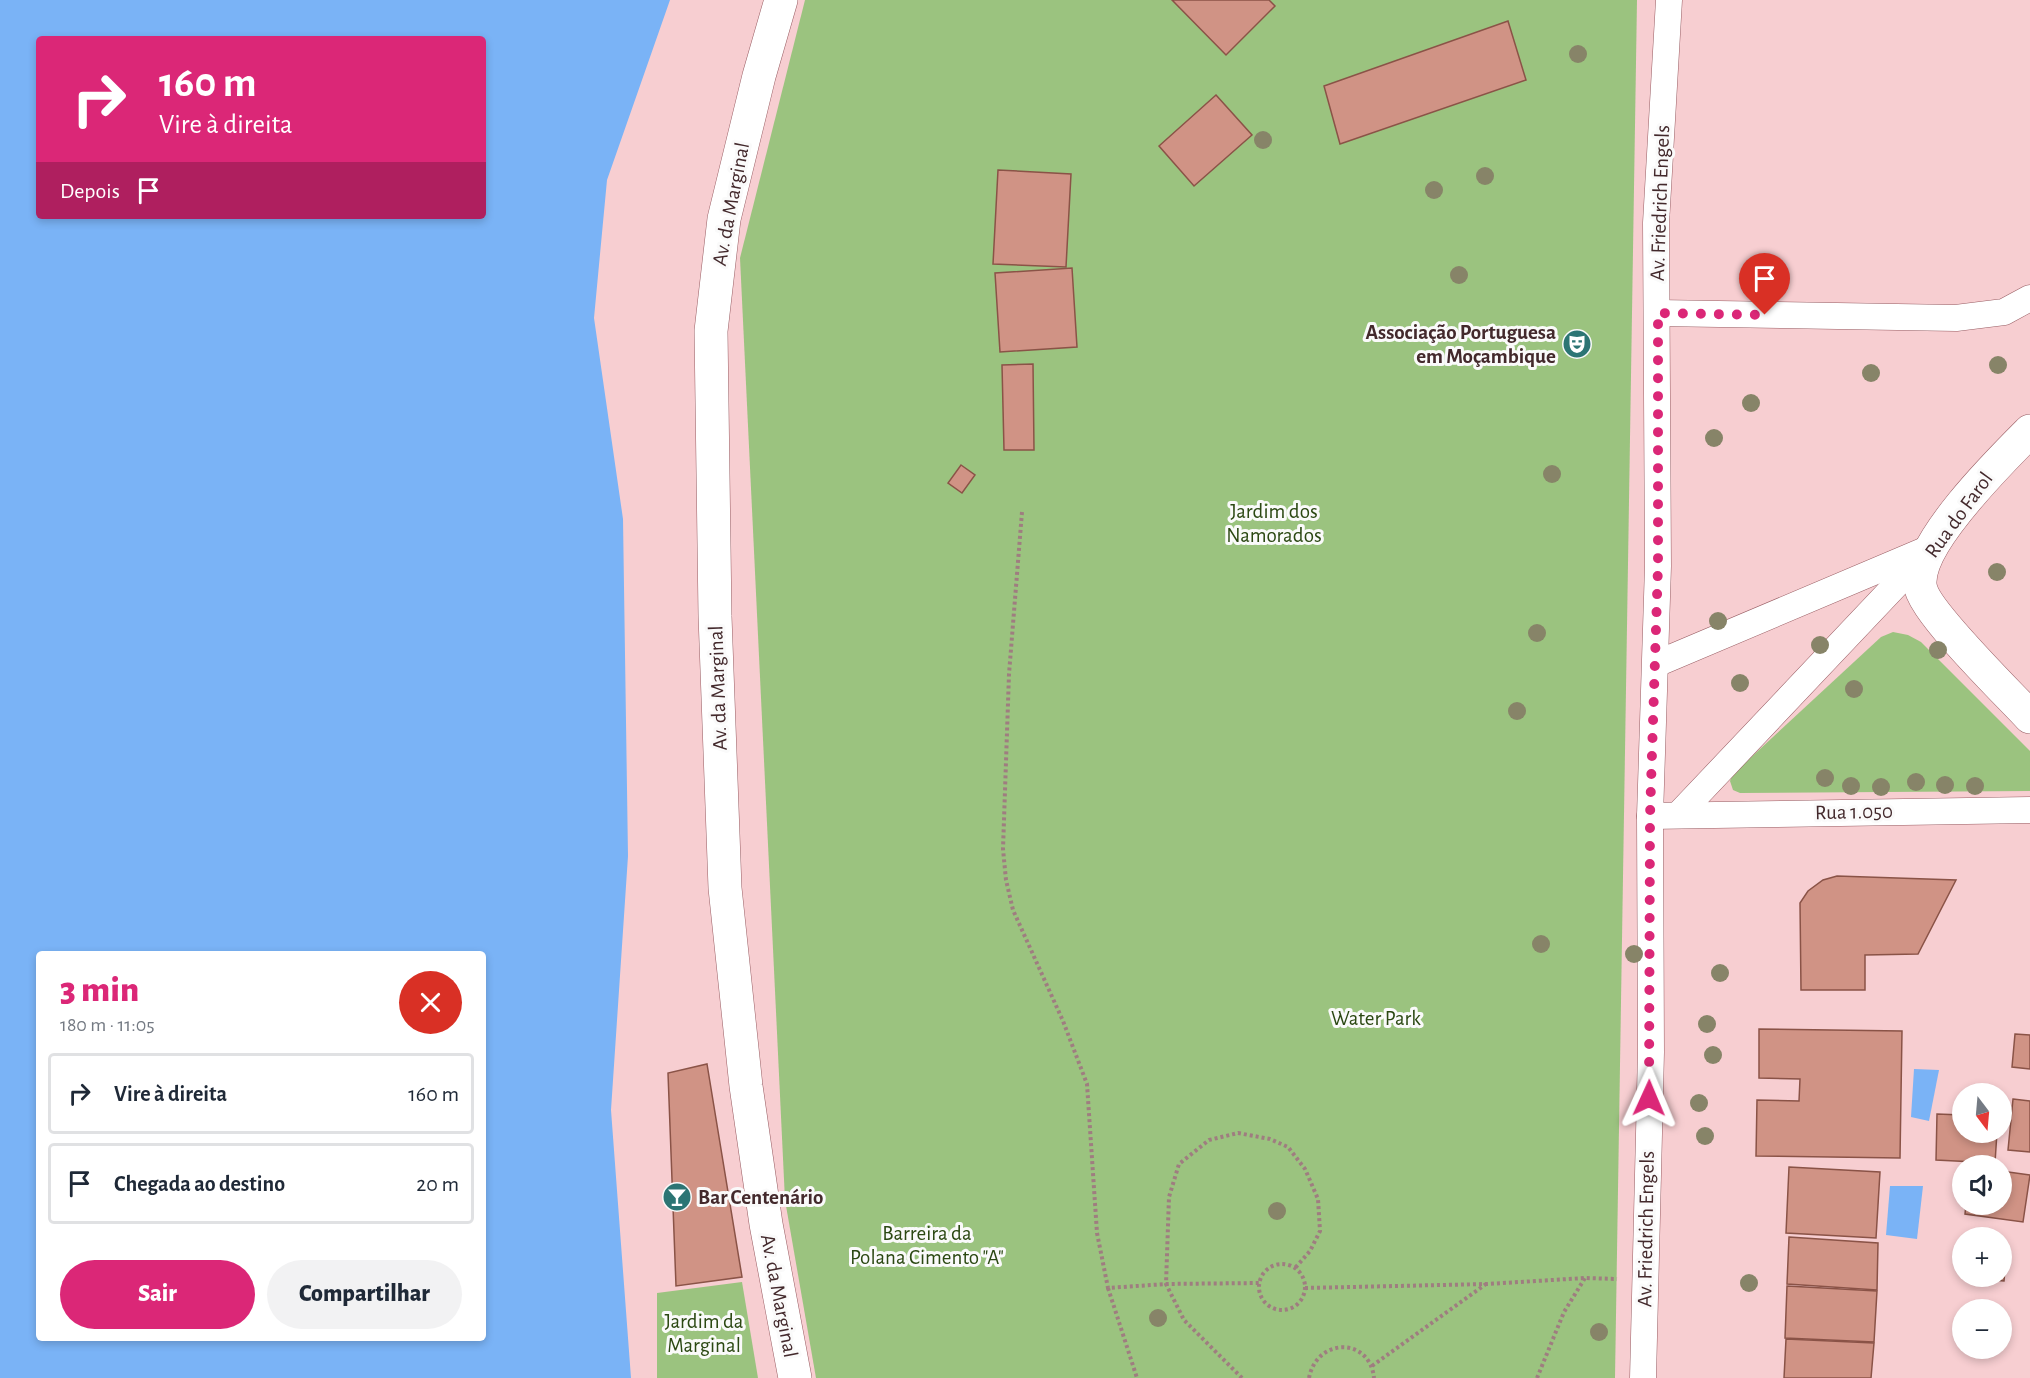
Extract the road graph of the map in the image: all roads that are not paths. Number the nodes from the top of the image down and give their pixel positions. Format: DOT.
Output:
graph roads {
  1 [pos="781,0"];
  2 [pos="1669,0"];
  3 [pos="2030,298"];
  4 [pos="1658,313"];
  5 [pos="2030,430"];
  6 [pos="1932,547"];
  7 [pos="1656,664"];
  8 [pos="2030,717"];
  9 [pos="2030,810"];
  10 [pos="1678,814"];
  11 [pos="1650,816"];
  12 [pos="795,1378"];
  13 [pos="1643,1378"];
  1 -- 12 [label="main road, Av. da Marginal"];
  2 -- 4 [label="street, Av. Friedrich Engels"];
  3 -- 4 [label="street"];
  4 -- 7 [label="street, Av. Friedrich Engels"];
  5 -- 6 [label="main road, Rua do Farol"];
  6 -- 7 [label="street"];
  6 -- 8 [label="main road, Rua do Farol"];
  6 -- 10 [label="street"];
  7 -- 11 [label="street, Av. Friedrich Engels"];
  9 -- 10 [label="street, Rua 1.050"];
  10 -- 11 [label="street, Rua 1.050"];
  11 -- 13 [label="street, Av. Friedrich Engels"];
}
